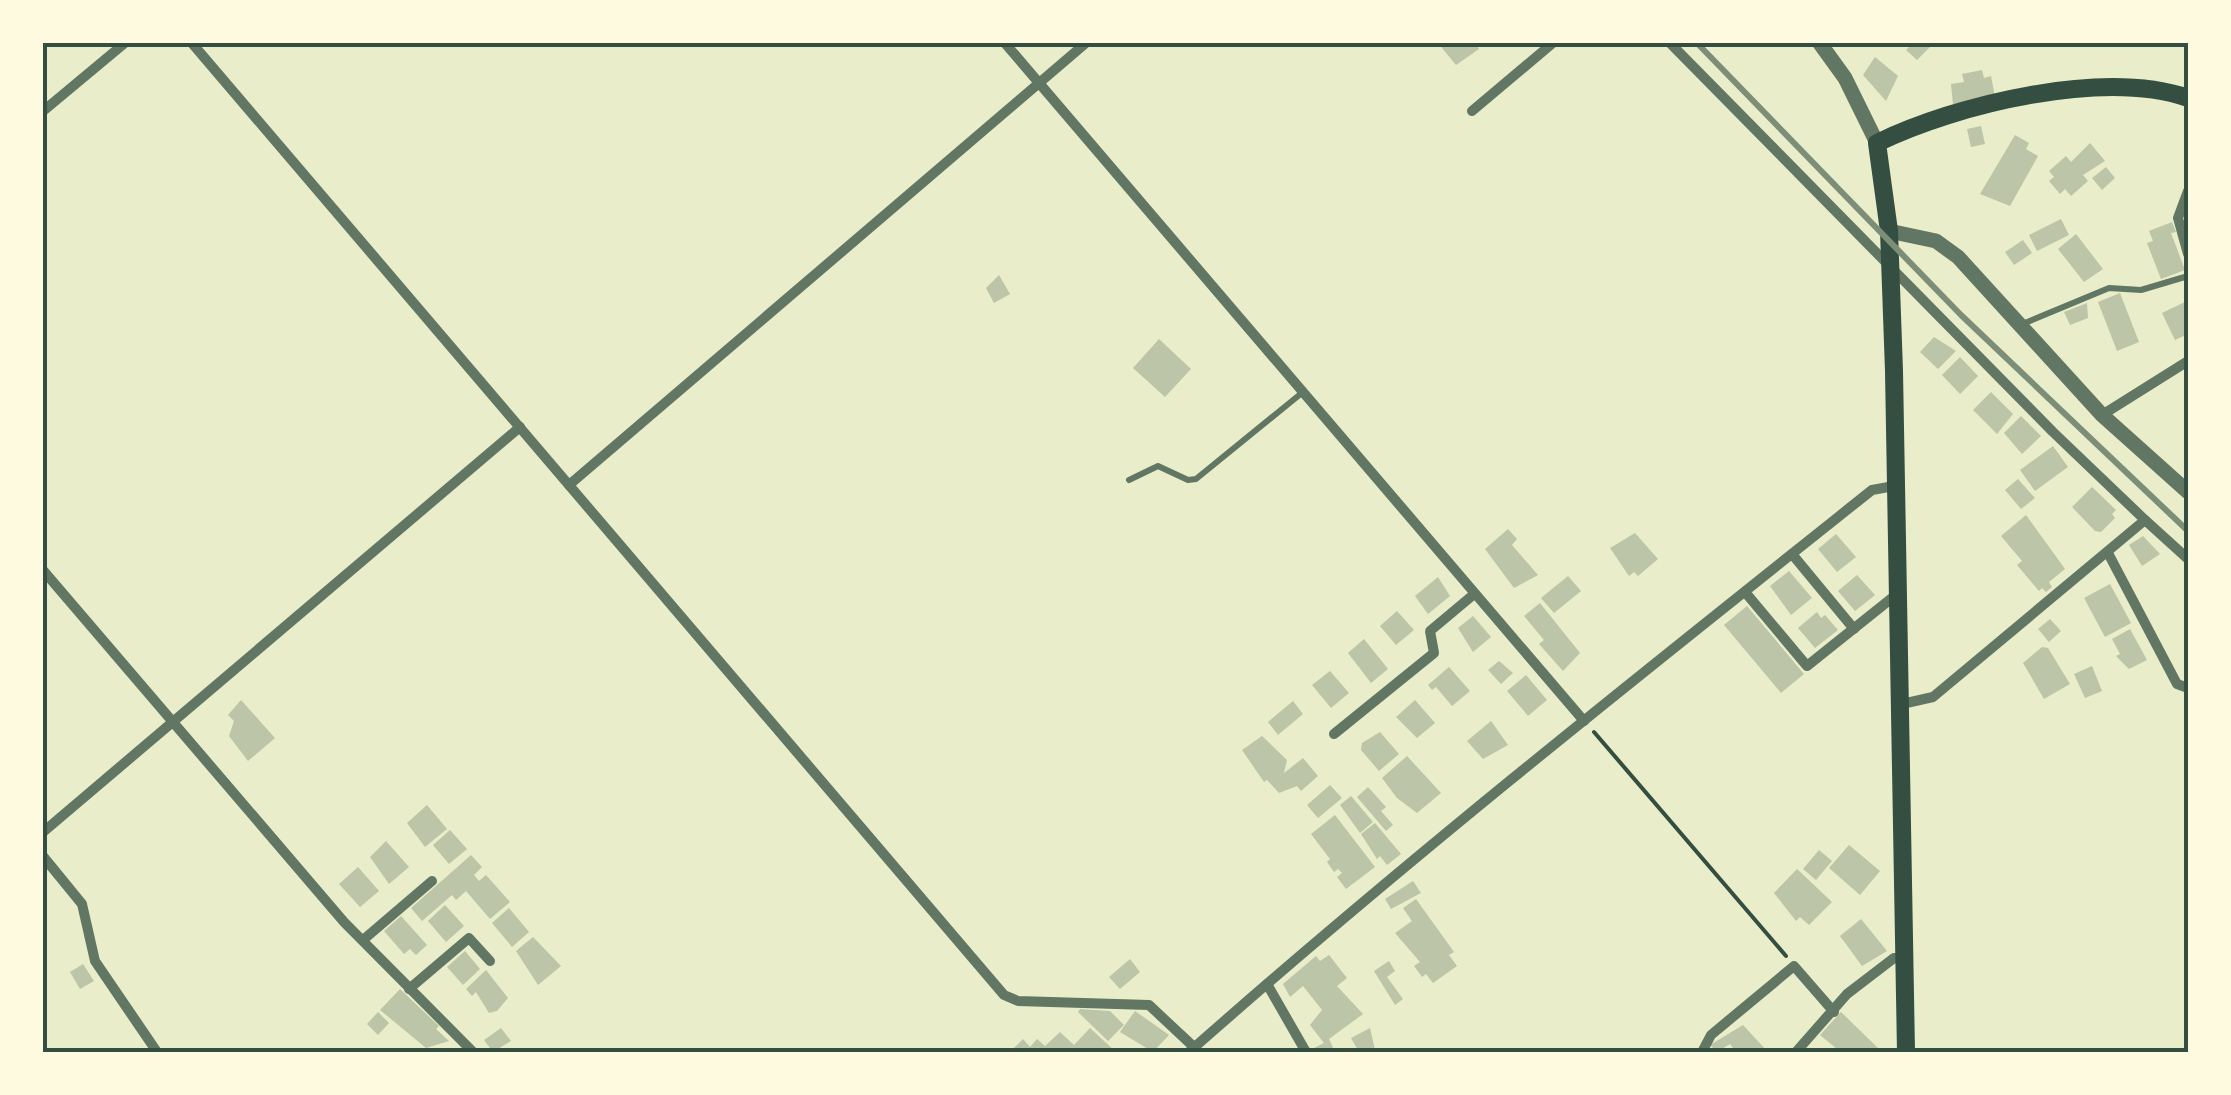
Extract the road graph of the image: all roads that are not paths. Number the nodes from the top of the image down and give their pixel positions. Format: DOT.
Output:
graph roads {
  1 [pos="126,42"];
  2 [pos="192,42"];
  3 [pos="1004,42"];
  4 [pos="1087,42"];
  5 [pos="1554,42"];
  6 [pos="1670,42"];
  7 [pos="1820,42"];
  8 [pos="1039,84"];
  9 [pos="2188,98"];
  10 [pos="1472,110"];
  11 [pos="42,112"];
  12 [pos="1877,143"];
  13 [pos="2188,191"];
  14 [pos="1889,231"];
  15 [pos="2188,254"];
  16 [pos="1890,266"];
  17 [pos="2188,276"];
  18 [pos="2018,325"];
  19 [pos="2188,361"];
  20 [pos="1304,391"];
  21 [pos="2102,415"];
  22 [pos="520,427"];
  23 [pos="1130,480"];
  24 [pos="569,484"];
  25 [pos="1894,486"];
  26 [pos="2188,492"];
  27 [pos="2145,520"];
  28 [pos="2108,553"];
  29 [pos="1792,554"];
  30 [pos="2188,559"];
  31 [pos="42,570"];
  32 [pos="1745,592"];
  33 [pos="1897,594"];
  34 [pos="1473,595"];
  35 [pos="1854,629"];
  36 [pos="2188,688"];
  37 [pos="1902,704"];
  38 [pos="1584,721"];
  39 [pos="171,722"];
  40 [pos="1334,734"];
  41 [pos="42,833"];
  42 [pos="42,855"];
  43 [pos="432,881"];
  44 [pos="363,940"];
  45 [pos="1906,959"];
  46 [pos="490,960"];
  47 [pos="1267,984"];
  48 [pos="409,989"];
  49 [pos="1834,1012"];
  50 [pos="1192,1050"];
  51 [pos="157,1052"];
  52 [pos="473,1052"];
  53 [pos="1306,1052"];
  54 [pos="1702,1052"];
  55 [pos="1796,1052"];
  56 [pos="1906,1052"];
  1 -- 11 [label="street"];
  2 -- 22 [label="street"];
  3 -- 8 [label="street"];
  4 -- 8 [label="street"];
  5 -- 10 [label="street"];
  6 -- 16 [label="street"];
  7 -- 12 [label="street"];
  8 -- 20 [label="street"];
  8 -- 24 [label="street"];
  9 -- 12 [label="main road"];
  12 -- 14 [label="main road"];
  13 -- 15 [label="street"];
  14 -- 16 [label="main road"];
  14 -- 18 [label="street"];
  16 -- 25 [label="main road"];
  16 -- 27 [label="street"];
  17 -- 18 [label="lane"];
  18 -- 21 [label="street"];
  19 -- 21 [label="street"];
  20 -- 23 [label="lane"];
  20 -- 34 [label="street"];
  21 -- 26 [label="street"];
  22 -- 24 [label="street"];
  22 -- 39 [label="street"];
  24 -- 50 [label="street"];
  25 -- 29 [label="street"];
  25 -- 33 [label="main road"];
  27 -- 28 [label="street"];
  27 -- 30 [label="street"];
  28 -- 36 [label="street"];
  28 -- 37 [label="street"];
  29 -- 32 [label="street"];
  29 -- 35 [label="street"];
  31 -- 39 [label="street"];
  32 -- 35 [label="street"];
  32 -- 38 [label="street"];
  33 -- 35 [label="street"];
  33 -- 37 [label="main road"];
  34 -- 38 [label="street"];
  34 -- 40 [label="street"];
  37 -- 45 [label="main road"];
  38 -- 47 [label="street"];
  39 -- 41 [label="street"];
  39 -- 44 [label="street"];
  42 -- 51 [label="street"];
  43 -- 44 [label="street"];
  44 -- 48 [label="street"];
  45 -- 49 [label="street"];
  45 -- 56 [label="main road"];
  46 -- 48 [label="street"];
  47 -- 50 [label="street"];
  47 -- 53 [label="street"];
  48 -- 52 [label="street"];
  49 -- 54 [label="street"];
  49 -- 55 [label="street"];
}
